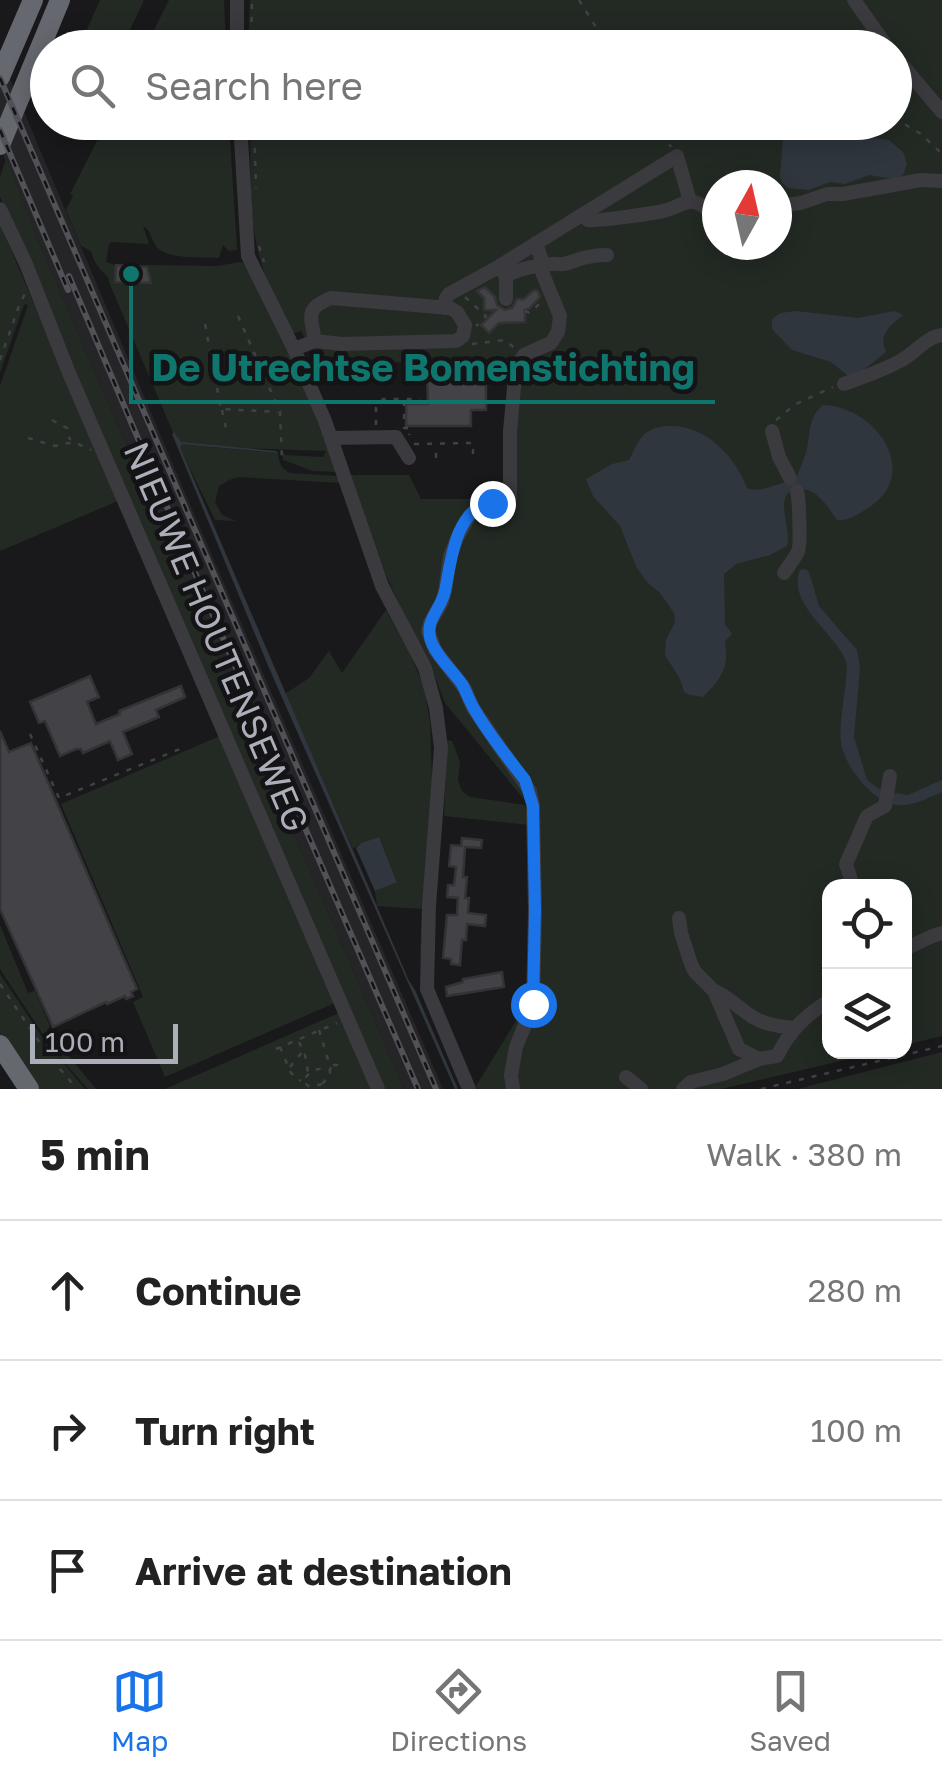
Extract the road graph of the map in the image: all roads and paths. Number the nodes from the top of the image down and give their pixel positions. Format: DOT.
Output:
graph roads {
  1 [pos="33,0"];
  2 [pos="60,0"];
  3 [pos="237,0"];
  4 [pos="252,0"];
  5 [pos="580,0"];
  6 [pos="854,0"];
  7 [pos="48,30"];
  8 [pos="237,30"];
  9 [pos="251,30"];
  10 [pos="598,30"];
  11 [pos="875,30"];
  12 [pos="30,72"];
  13 [pos="0,76"];
  14 [pos="912,76"];
  15 [pos="942,112"];
  16 [pos="912,129"];
  17 [pos="241,140"];
  18 [pos="255,140"];
  19 [pos="667,140"];
  20 [pos="0,145"];
  21 [pos="942,154"];
  22 [pos="677,156"];
  23 [pos="942,182"];
  24 [pos="256,192"];
  25 [pos="690,201"];
  26 [pos="792,204"];
  27 [pos="702,206"];
  28 [pos="2,213"];
  29 [pos="582,215"];
  30 [pos="258,242"];
  31 [pos="536,243"];
  32 [pos="606,255"];
  33 [pos="541,267"];
  34 [pos="266,268"];
  35 [pos="498,271"];
  36 [pos="34,283"];
  37 [pos="458,290"];
  38 [pos="506,298"];
  39 [pos="539,304"];
  40 [pos="445,308"];
  41 [pos="525,311"];
  42 [pos="238,316"];
  43 [pos="204,324"];
  44 [pos="942,334"];
  45 [pos="460,338"];
  46 [pos="315,341"];
  47 [pos="294,349"];
  48 [pos="524,354"];
  49 [pos="0,360"];
  50 [pos="258,362"];
  51 [pos="215,375"];
  52 [pos="844,384"];
  53 [pos="404,399"];
  54 [pos="420,399"];
  55 [pos="222,408"];
  56 [pos="280,412"];
  57 [pos="52,420"];
  58 [pos="376,426"];
  59 [pos="226,429"];
  60 [pos="772,431"];
  61 [pos="404,436"];
  62 [pos="28,438"];
  63 [pos="331,438"];
  64 [pos="70,441"];
  65 [pos="436,444"];
  66 [pos="102,450"];
  67 [pos="409,458"];
  68 [pos="436,458"];
  69 [pos="473,458"];
  70 [pos="282,462"];
  71 [pos="784,573"];
  72 [pos="30,734"];
  73 [pos="180,749"];
  74 [pos="888,789"];
  75 [pos="851,879"];
  76 [pos="679,918"];
  77 [pos="942,933"];
  78 [pos="912,945"];
  79 [pos="0,984"];
  80 [pos="714,991"];
  81 [pos="822,1005"];
  82 [pos="348,1018"];
  83 [pos="795,1028"];
  84 [pos="319,1030"];
  85 [pos="298,1040"];
  86 [pos="0,1045"];
  87 [pos="942,1046"];
  88 [pos="303,1050"];
  89 [pos="759,1059"];
  90 [pos="342,1065"];
  91 [pos="331,1068"];
  92 [pos="289,1069"];
  93 [pos="308,1074"];
  94 [pos="626,1077"];
  95 [pos="304,1085"];
  96 [pos="320,1087"];
  97 [pos="29,1089"];
  98 [pos="78,1089"];
  99 [pos="378,1089"];
  100 [pos="470,1089"];
  101 [pos="513,1089"];
  102 [pos="642,1089"];
  103 [pos="684,1089"];
  104 [pos="761,1089"];
  1 -- 13 [label="highway"];
  2 -- 7 [label="highway"];
  3 -- 8 [label="street"];
  4 -- 9 [label="path"];
  5 -- 10 [label="path"];
  6 -- 11 [label="street"];
  12 -- 20 [label="highway"];
  14 -- 15 [label="street"];
  16 -- 21 [label="path"];
  17 -- 47 [label="street"];
  18 -- 24 [label="path"];
  19 -- 22 [label="path"];
  22 -- 25 [label="street"];
  22 -- 29 [label="street"];
  23 -- 26 [label="street"];
  25 -- 27 [label="street"];
  25 -- 29 [label="street"];
  28 -- 36 [label="street, NIEUWE HOUTENSEWEG"];
  29 -- 31 [label="street"];
  30 -- 34 [label="path"];
  31 -- 33 [label="street"];
  31 -- 35 [label="street"];
  32 -- 33 [label="street"];
  33 -- 35 [label="street"];
  33 -- 48 [label="street"];
  35 -- 37 [label="street"];
  35 -- 38 [label="street"];
  36 -- 49 [label="path"];
  36 -- 66 [label="street, NIEUWE HOUTENSEWEG"];
  37 -- 40 [label="street"];
  37 -- 45 [label="path"];
  39 -- 41 [label="path"];
  40 -- 45 [label="street"];
  40 -- 46 [label="street"];
  42 -- 50 [label="path"];
  43 -- 51 [label="path"];
  44 -- 52 [label="street"];
  45 -- 46 [label="street"];
  45 -- 48 [label="path"];
  46 -- 47 [label="street"];
  47 -- 63 [label="street"];
  48 -- 101 [label="street"];
  50 -- 51 [label="path"];
  50 -- 56 [label="path"];
  51 -- 55 [label="path"];
  52 -- 60 [label="path"];
  53 -- 54 [label="path"];
  53 -- 58 [label="path"];
  53 -- 61 [label="path"];
  55 -- 56 [label="path"];
  55 -- 59 [label="path"];
  56 -- 70 [label="path"];
  57 -- 64 [label="path"];
  60 -- 71 [label="street"];
  61 -- 63 [label="street"];
  61 -- 65 [label="path"];
  61 -- 67 [label="street"];
  62 -- 64 [label="path"];
  63 -- 100 [label="street"];
  64 -- 66 [label="path"];
  65 -- 68 [label="path"];
  65 -- 69 [label="path"];
  66 -- 82 [label="street, NIEUWE HOUTENSEWEG"];
  72 -- 73 [label="path"];
  74 -- 75 [label="street"];
  76 -- 80 [label="street"];
  77 -- 78 [label="street"];
  79 -- 98 [label="path"];
  80 -- 83 [label="street"];
  80 -- 89 [label="street"];
  81 -- 83 [label="street"];
  82 -- 84 [label="path"];
  82 -- 99 [label="street, NIEUWE HOUTENSEWEG"];
  83 -- 89 [label="street"];
  84 -- 85 [label="path"];
  84 -- 91 [label="path"];
  85 -- 88 [label="path"];
  85 -- 92 [label="path"];
  86 -- 97 [label="highway"];
  87 -- 104 [label="path"];
  88 -- 92 [label="path"];
  88 -- 93 [label="path"];
  89 -- 103 [label="street"];
  90 -- 91 [label="path"];
  91 -- 93 [label="path"];
  91 -- 96 [label="path"];
  92 -- 95 [label="path"];
  93 -- 95 [label="path"];
  94 -- 102 [label="street"];
  95 -- 96 [label="path"];
}
